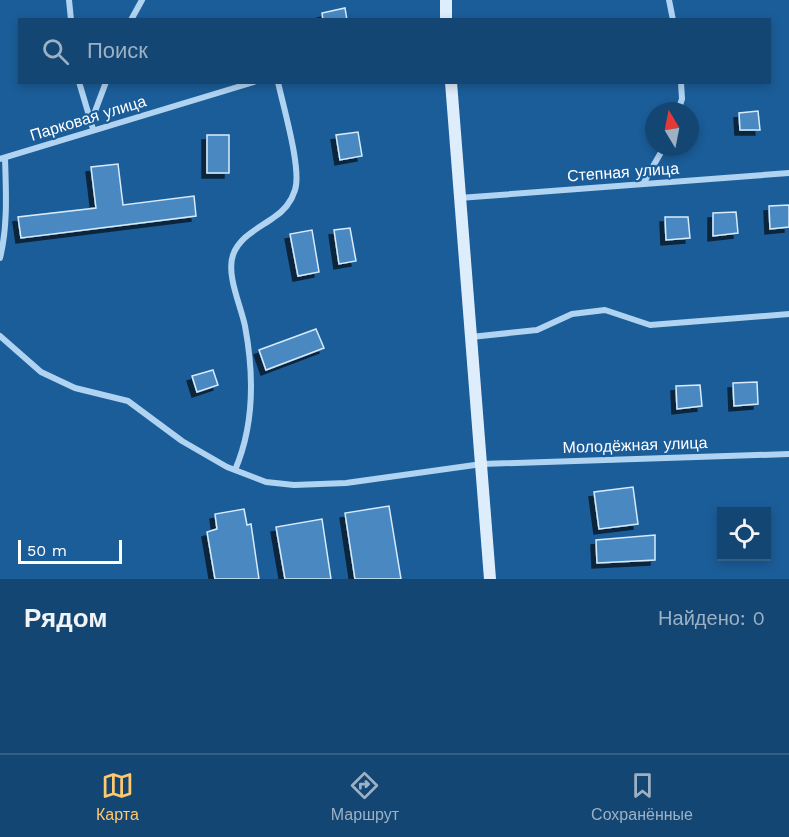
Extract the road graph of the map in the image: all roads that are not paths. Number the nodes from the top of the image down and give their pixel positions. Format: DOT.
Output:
graph roads {
  1 [pos="61,0"];
  2 [pos="142,0"];
  3 [pos="446,0"];
  4 [pos="669,0"];
  5 [pos="69,1"];
  6 [pos="71,18"];
  7 [pos="132,18"];
  8 [pos="446,18"];
  9 [pos="673,18"];
  10 [pos="80,84"];
  11 [pos="105,84"];
  12 [pos="247,84"];
  13 [pos="278,84"];
  14 [pos="451,84"];
  15 [pos="681,84"];
  16 [pos="681,102"];
  17 [pos="92,126"];
  18 [pos="659,156"];
  19 [pos="3,159"];
  20 [pos="789,173"];
  21 [pos="643,184"];
  22 [pos="459,198"];
  23 [pos="0,258"];
  24 [pos="789,314"];
  25 [pos="0,336"];
  26 [pos="471,337"];
  27 [pos="789,454"];
  28 [pos="482,464"];
  29 [pos="235,470"];
  30 [pos="490,579"];
  1 -- 5 [label="street"];
  2 -- 7 [label="street"];
  3 -- 8 [label="street"];
  4 -- 9 [label="street"];
  5 -- 6 [label="street"];
  10 -- 17 [label="street"];
  11 -- 17 [label="street"];
  12 -- 17 [label="street, Парковая улица"];
  13 -- 29 [label="street"];
  14 -- 22 [label="street"];
  15 -- 16 [label="street"];
  17 -- 19 [label="street, Парковая улица"];
  18 -- 21 [label="street"];
  19 -- 23 [label="street"];
  20 -- 21 [label="street, Степная улица"];
  21 -- 22 [label="street, Степная улица"];
  22 -- 26 [label="street"];
  24 -- 26 [label="street"];
  25 -- 29 [label="street, Молодёжная улица"];
  26 -- 28 [label="street"];
  27 -- 28 [label="street, Молодёжная улица"];
  28 -- 29 [label="street, Молодёжная улица"];
  28 -- 30 [label="street"];
}
